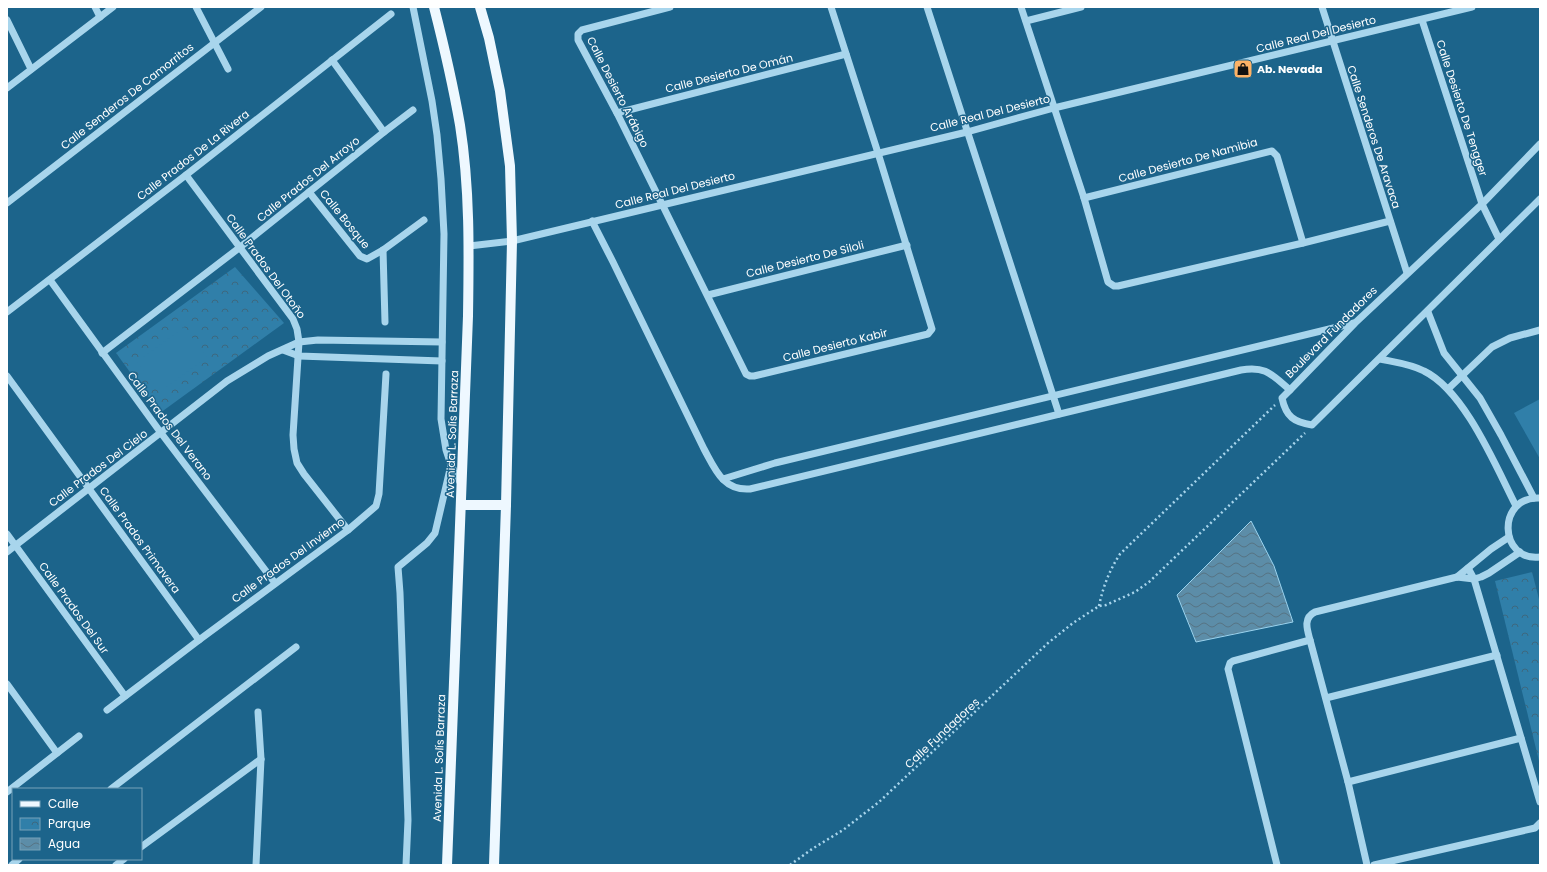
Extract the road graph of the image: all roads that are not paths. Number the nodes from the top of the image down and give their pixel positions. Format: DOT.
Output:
graph roads {
  1 [pos="95,7"];
  2 [pos="114,7"];
  3 [pos="196,7"];
  4 [pos="261,7"];
  5 [pos="413,7"];
  6 [pos="434,7"];
  7 [pos="480,7"];
  8 [pos="670,7"];
  9 [pos="831,7"];
  10 [pos="927,7"];
  11 [pos="1022,7"];
  12 [pos="1081,7"];
  13 [pos="1322,7"];
  14 [pos="1472,7"];
  15 [pos="391,14"];
  16 [pos="100,17"];
  17 [pos="7,20"];
  18 [pos="1422,20"];
  19 [pos="1026,21"];
  20 [pos="1332,42"];
  21 [pos="214,43"];
  22 [pos="846,54"];
  23 [pos="332,60"];
  24 [pos="31,69"];
  25 [pos="228,69"];
  26 [pos="7,88"];
  27 [pos="1054,108"];
  28 [pos="413,110"];
  29 [pos="617,113"];
  30 [pos="384,132"];
  31 [pos="967,132"];
  32 [pos="1540,144"];
  33 [pos="878,153"];
  34 [pos="186,175"];
  35 [pos="309,192"];
  36 [pos="1084,198"];
  37 [pos="1540,199"];
  38 [pos="7,203"];
  39 [pos="663,204"];
  40 [pos="1482,204"];
  41 [pos="424,220"];
  42 [pos="592,221"];
  43 [pos="1390,221"];
  44 [pos="1499,239"];
  45 [pos="512,241"];
  46 [pos="1303,244"];
  47 [pos="907,245"];
  48 [pos="469,246"];
  49 [pos="239,248"];
  50 [pos="383,250"];
  51 [pos="1407,273"];
  52 [pos="50,280"];
  53 [pos="708,295"];
  54 [pos="7,312"];
  55 [pos="1428,312"];
  56 [pos="385,322"];
  57 [pos="1355,323"];
  58 [pos="1540,330"];
  59 [pos="299,342"];
  60 [pos="442,342"];
  61 [pos="283,350"];
  62 [pos="102,353"];
  63 [pos="299,356"];
  64 [pos="1380,359"];
  65 [pos="442,361"];
  66 [pos="386,374"];
  67 [pos="7,376"];
  68 [pos="1461,376"];
  69 [pos="1448,389"];
  70 [pos="1290,390"];
  71 [pos="1054,396"];
  72 [pos="1058,414"];
  73 [pos="161,433"];
  74 [pos="451,465"];
  75 [pos="723,479"];
  76 [pos="461,485"];
  77 [pos="88,488"];
  78 [pos="1537,498"];
  79 [pos="461,505"];
  80 [pos="506,505"];
  81 [pos="1516,506"];
  82 [pos="348,530"];
  83 [pos="7,534"];
  84 [pos="1509,537"];
  85 [pos="15,545"];
  86 [pos="7,552"];
  87 [pos="1520,552"];
  88 [pos="1540,557"];
  89 [pos="1468,568"];
  90 [pos="1458,577"];
  91 [pos="1474,579"];
  92 [pos="274,583"];
  93 [pos="199,640"];
  94 [pos="1310,640"];
  95 [pos="296,647"];
  96 [pos="1497,655"];
  97 [pos="7,684"];
  98 [pos="125,696"];
  99 [pos="1326,698"];
  100 [pos="107,710"];
  101 [pos="258,712"];
  102 [pos="79,736"];
  103 [pos="1521,738"];
  104 [pos="57,753"];
  105 [pos="260,758"];
  106 [pos="1348,782"];
  107 [pos="12,788"];
  108 [pos="112,788"];
  109 [pos="1540,802"];
  110 [pos="1540,823"];
  111 [pos="142,846"];
  112 [pos="256,865"];
  113 [pos="406,865"];
  114 [pos="447,865"];
  115 [pos="494,865"];
  116 [pos="1277,865"];
  117 [pos="1367,865"];
  118 [pos="1374,865"];
  1 -- 16 [label="street"];
  2 -- 16 [label="street"];
  3 -- 21 [label="street"];
  4 -- 21 [label="street, Calle Senderos De Camorritos"];
  5 -- 60 [label="street"];
  6 -- 48 [label="main road, Avenida L. Solís Barraza"];
  7 -- 45 [label="main road"];
  8 -- 29 [label="street, Calle Desierto Arábigo"];
  9 -- 22 [label="street"];
  10 -- 31 [label="street"];
  11 -- 19 [label="street"];
  12 -- 19 [label="street"];
  13 -- 20 [label="street, Calle Senderos De Aravaca"];
  14 -- 18 [label="street, Calle Real Del Desierto"];
  15 -- 23 [label="street, Calle Prados De La Rivera"];
  16 -- 24 [label="street"];
  17 -- 24 [label="street"];
  18 -- 20 [label="street, Calle Real Del Desierto"];
  18 -- 40 [label="street, Calle Desierto De Tengger"];
  19 -- 27 [label="street"];
  20 -- 27 [label="street, Calle Real Del Desierto"];
  20 -- 43 [label="street, Calle Senderos De Aravaca"];
  21 -- 25 [label="street"];
  21 -- 38 [label="street, Calle Senderos De Camorritos"];
  22 -- 29 [label="street, Calle Desierto De Omán"];
  22 -- 33 [label="street"];
  23 -- 30 [label="street"];
  23 -- 34 [label="street, Calle Prados De La Rivera"];
  24 -- 26 [label="street"];
  27 -- 31 [label="street, Calle Real Del Desierto"];
  27 -- 36 [label="street"];
  28 -- 30 [label="street, Calle Prados Del Arroyo"];
  29 -- 39 [label="street, Calle Desierto Arábigo"];
  30 -- 35 [label="street, Calle Prados Del Arroyo"];
  31 -- 33 [label="street, Calle Real Del Desierto"];
  31 -- 71 [label="street"];
  32 -- 40 [label="street, Boulevard Fundadores"];
  33 -- 39 [label="street, Calle Real Del Desierto"];
  33 -- 47 [label="street, Calle Desierto Kabir"];
  34 -- 49 [label="street, Calle Prados Del Otoño"];
  34 -- 52 [label="street, Calle Prados De La Rivera"];
  35 -- 49 [label="street, Calle Prados Del Arroyo"];
  35 -- 50 [label="street, Calle Bosque"];
  36 -- 46 [label="street"];
  36 -- 46 [label="street, Calle Desierto De Namibia"];
  37 -- 44 [label="street"];
  39 -- 42 [label="street, Calle Real Del Desierto"];
  39 -- 53 [label="street, Calle Desierto Kabir"];
  40 -- 44 [label="street, Calle Desierto De Tengger"];
  40 -- 51 [label="street, Boulevard Fundadores"];
  41 -- 50 [label="street, Calle Bosque"];
  42 -- 45 [label="street, Calle Real Del Desierto"];
  42 -- 75 [label="street"];
  43 -- 46 [label="street"];
  43 -- 51 [label="street, Calle Senderos De Aravaca"];
  44 -- 55 [label="street"];
  45 -- 48 [label="street, Calle Real Del Desierto"];
  45 -- 80 [label="main road"];
  47 -- 53 [label="street, Calle Desierto De Siloli"];
  47 -- 53 [label="street, Calle Desierto Kabir"];
  48 -- 76 [label="main road, Avenida L. Solís Barraza"];
  49 -- 59 [label="street, Calle Prados Del Otoño"];
  49 -- 62 [label="street, Calle Prados Del Arroyo"];
  50 -- 56 [label="street"];
  51 -- 57 [label="street, Boulevard Fundadores"];
  52 -- 54 [label="street, Calle Prados De La Rivera"];
  52 -- 62 [label="street, Calle Prados Del Verano"];
  55 -- 64 [label="street"];
  55 -- 68 [label="street"];
  57 -- 70 [label="street, Boulevard Fundadores"];
  57 -- 71 [label="street"];
  58 -- 68 [label="street"];
  59 -- 60 [label="street, Calle Prados Del Cielo"];
  59 -- 61 [label="street, Calle Prados Del Cielo"];
  59 -- 63 [label="street, Calle Prados Del Otoño"];
  60 -- 65 [label="street"];
  61 -- 63 [label="street"];
  61 -- 73 [label="street, Calle Prados Del Cielo"];
  62 -- 73 [label="street, Calle Prados Del Verano"];
  63 -- 65 [label="street"];
  63 -- 82 [label="street, Calle Prados Del Otoño"];
  64 -- 69 [label="street"];
  64 -- 70 [label="street, Boulevard Fundadores"];
  65 -- 74 [label="street"];
  66 -- 82 [label="street, Calle Prados Del Invierno"];
  67 -- 77 [label="street, Calle Prados Primavera"];
  68 -- 69 [label="street"];
  68 -- 78 [label="street"];
  69 -- 81 [label="street"];
  70 -- 72 [label="street"];
  71 -- 72 [label="street"];
  71 -- 75 [label="street"];
  72 -- 75 [label="street"];
  73 -- 77 [label="street, Calle Prados Del Cielo"];
  73 -- 92 [label="street, Calle Prados Del Verano"];
  74 -- 76 [label="street"];
  74 -- 113 [label="street"];
  76 -- 79 [label="main road, Avenida L. Solís Barraza"];
  77 -- 85 [label="street, Calle Prados Del Cielo"];
  77 -- 93 [label="street, Calle Prados Primavera"];
  78 -- 81 [label="street"];
  79 -- 80 [label="main road"];
  79 -- 114 [label="main road, Avenida L. Solís Barraza"];
  80 -- 115 [label="main road"];
  81 -- 84 [label="street"];
  82 -- 92 [label="street, Calle Prados Del Invierno"];
  83 -- 85 [label="street, Calle Prados Del Sur"];
  84 -- 87 [label="street"];
  84 -- 89 [label="street"];
  85 -- 86 [label="street, Calle Prados Del Cielo"];
  85 -- 98 [label="street, Calle Prados Del Sur"];
  87 -- 88 [label="street"];
  87 -- 91 [label="street"];
  89 -- 90 [label="street"];
  89 -- 91 [label="street"];
  90 -- 91 [label="street"];
  90 -- 94 [label="street"];
  91 -- 96 [label="street"];
  92 -- 93 [label="street, Calle Prados Del Invierno"];
  93 -- 98 [label="street, Calle Prados Del Invierno"];
  94 -- 99 [label="street"];
  94 -- 116 [label="street"];
  95 -- 108 [label="street"];
  96 -- 99 [label="street"];
  96 -- 103 [label="street"];
  97 -- 104 [label="street"];
  98 -- 100 [label="street, Calle Prados Del Invierno"];
  99 -- 106 [label="street"];
  101 -- 105 [label="street"];
  102 -- 104 [label="street"];
  103 -- 106 [label="street"];
  103 -- 109 [label="street"];
  104 -- 107 [label="street"];
  105 -- 111 [label="street"];
  105 -- 112 [label="street"];
  106 -- 117 [label="street"];
  110 -- 118 [label="street"];
}
